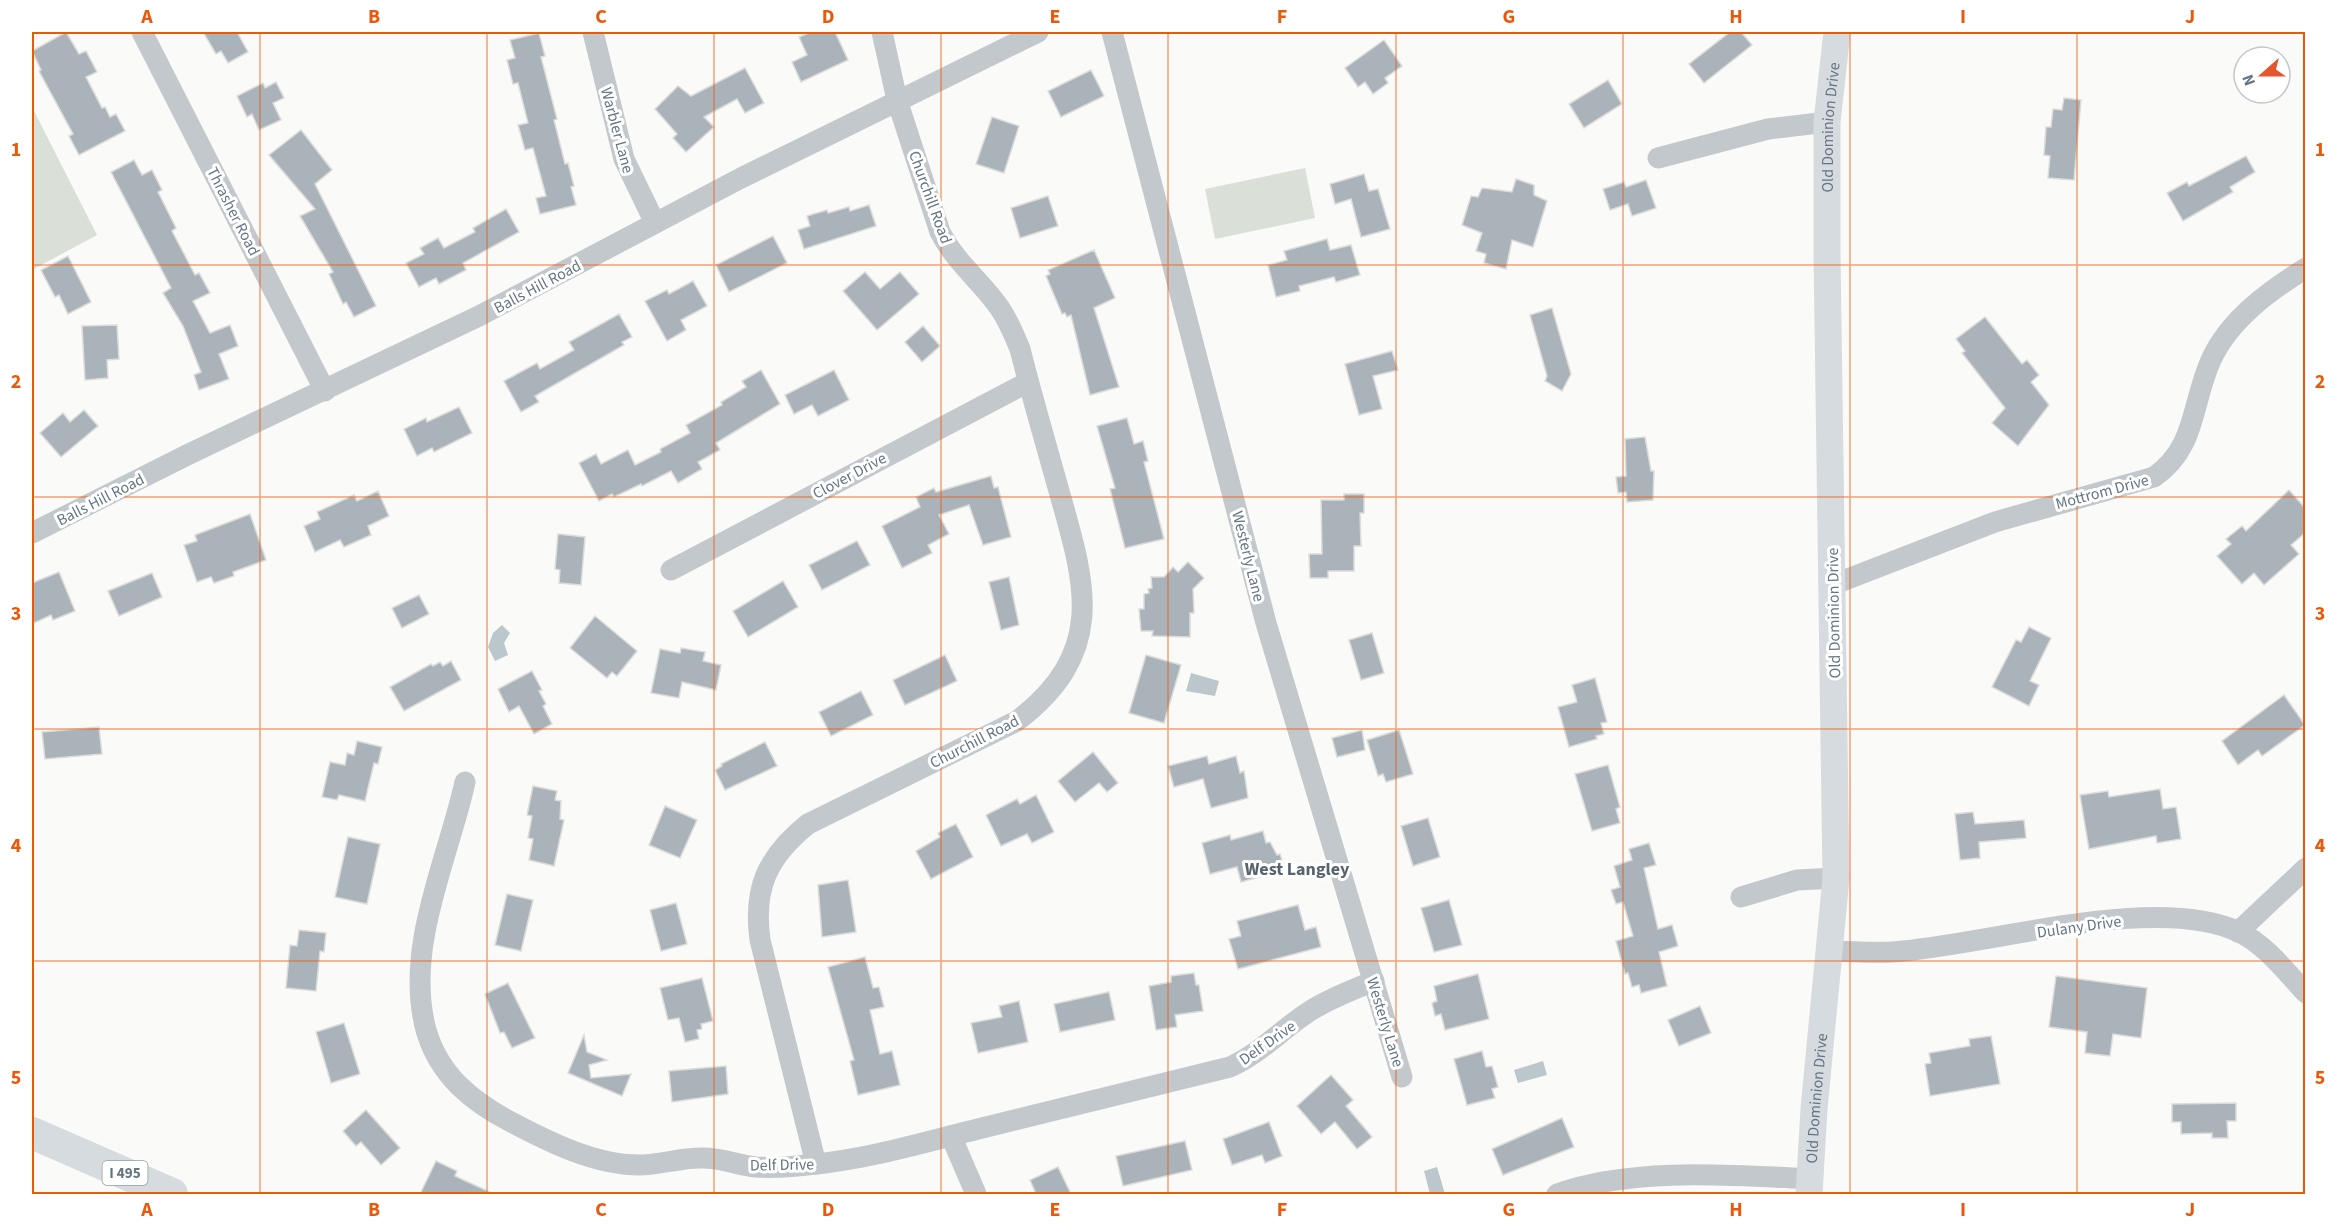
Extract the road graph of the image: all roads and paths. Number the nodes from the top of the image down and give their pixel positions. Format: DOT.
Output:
graph roads {
  1 [pos="142,32"];
  2 [pos="594,32"];
  3 [pos="882,32"];
  4 [pos="1038,32"];
  5 [pos="1112,32"];
  6 [pos="1837,32"];
  7 [pos="897,100"];
  8 [pos="1827,122"];
  9 [pos="1658,158"];
  10 [pos="655,223"];
  11 [pos="2306,268"];
  12 [pos="1028,382"];
  13 [pos="325,391"];
  14 [pos="32,533"];
  15 [pos="671,570"];
  16 [pos="1832,585"];
  17 [pos="465,782"];
  18 [pos="2306,868"];
  19 [pos="1836,878"];
  20 [pos="1741,897"];
  21 [pos="2238,932"];
  22 [pos="1828,951"];
  23 [pos="1374,981"];
  24 [pos="2306,993"];
  25 [pos="1402,1077"];
  26 [pos="32,1133"];
  27 [pos="951,1136"];
  28 [pos="816,1164"];
  29 [pos="1810,1187"];
  30 [pos="172,1194"];
  31 [pos="976,1194"];
  32 [pos="1557,1194"];
  1 -- 13 [label="street, Thrasher Road"];
  2 -- 10 [label="street, Warbler Lane"];
  3 -- 7 [label="street, Churchill Road"];
  4 -- 7 [label="street, Balls Hill Road"];
  5 -- 23 [label="street, Westerly Lane"];
  6 -- 8 [label="main road, Old Dominion Drive"];
  7 -- 10 [label="street, Balls Hill Road"];
  7 -- 12 [label="street, Churchill Road"];
  8 -- 9 [label="street"];
  8 -- 16 [label="main road, Old Dominion Drive"];
  10 -- 13 [label="street, Balls Hill Road"];
  11 -- 16 [label="street, Mottrom Drive"];
  12 -- 15 [label="street, Clover Drive"];
  12 -- 28 [label="street, Churchill Road"];
  13 -- 14 [label="street, Balls Hill Road"];
  16 -- 19 [label="main road, Old Dominion Drive"];
  17 -- 28 [label="street, Delf Drive"];
  18 -- 21 [label="street"];
  19 -- 20 [label="street"];
  19 -- 22 [label="main road, Old Dominion Drive"];
  21 -- 22 [label="street, Dulany Drive"];
  21 -- 24 [label="street, Dulany Drive"];
  22 -- 29 [label="main road, Old Dominion Drive"];
  23 -- 25 [label="street, Westerly Lane"];
  23 -- 27 [label="street, Delf Drive"];
  26 -- 30 [label="highway, I 495"];
  27 -- 28 [label="street, Delf Drive"];
  27 -- 31 [label="street"];
  29 -- 32 [label="street"];
}
